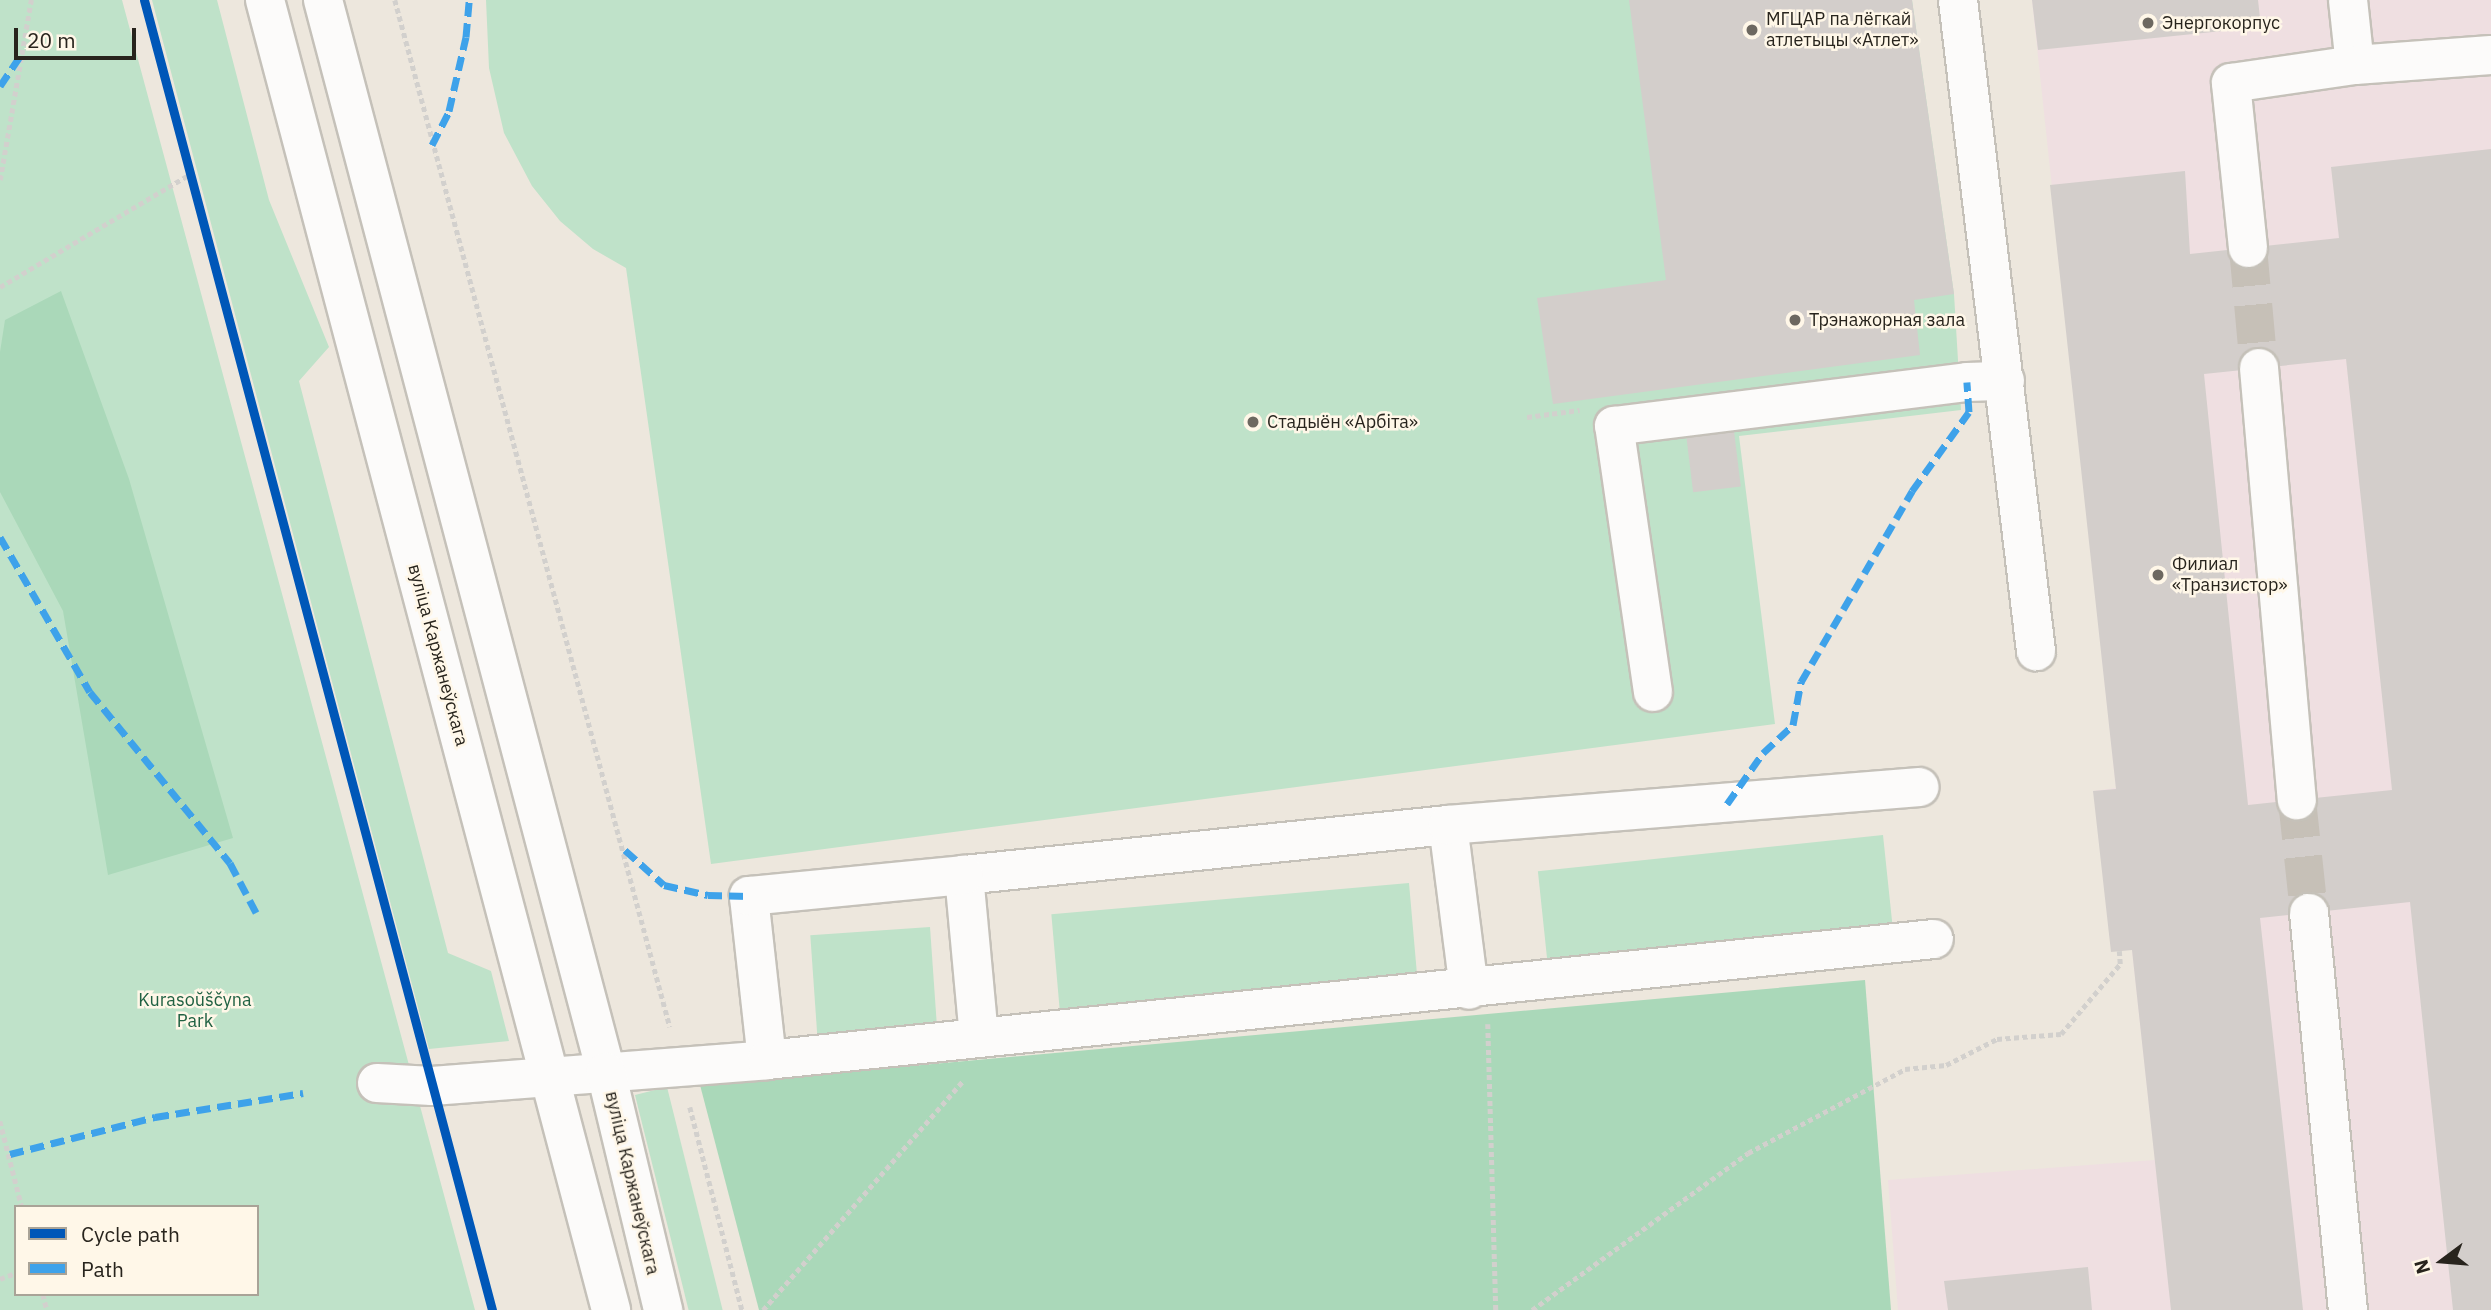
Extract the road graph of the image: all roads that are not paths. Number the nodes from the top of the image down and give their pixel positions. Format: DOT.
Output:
graph roads {
  1 [pos="265,0"];
  2 [pos="323,0"];
  3 [pos="1958,0"];
  4 [pos="2348,0"];
  5 [pos="2491,55"];
  6 [pos="2355,65"];
  7 [pos="2248,248"];
  8 [pos="2259,368"];
  9 [pos="2005,381"];
  10 [pos="2036,651"];
  11 [pos="1653,692"];
  12 [pos="1919,787"];
  13 [pos="2297,800"];
  14 [pos="1448,825"];
  15 [pos="964,875"];
  16 [pos="2309,913"];
  17 [pos="1934,939"];
  18 [pos="1478,989"];
  19 [pos="991,1036"];
  20 [pos="767,1060"];
  21 [pos="606,1072"];
  22 [pos="550,1075"];
  23 [pos="377,1083"];
  24 [pos="611,1310"];
  25 [pos="663,1310"];
  26 [pos="2347,1310"];
  1 -- 22 [label="main road, вуліца Каржанеўскага"];
  2 -- 21 [label="main road, вуліца Каржанеўскага"];
  3 -- 9 [label="main road"];
  4 -- 6 [label="main road"];
  5 -- 6 [label="main road"];
  6 -- 7 [label="main road"];
  8 -- 13 [label="main road"];
  9 -- 10 [label="main road"];
  9 -- 11 [label="main road"];
  12 -- 14 [label="main road"];
  14 -- 15 [label="main road"];
  14 -- 18 [label="main road"];
  15 -- 19 [label="main road"];
  15 -- 20 [label="main road"];
  16 -- 26 [label="main road"];
  17 -- 18 [label="main road"];
  18 -- 19 [label="main road"];
  19 -- 20 [label="main road"];
  20 -- 21 [label="main road"];
  21 -- 22 [label="main road"];
  21 -- 25 [label="main road, вуліца Каржанеўскага"];
  22 -- 23 [label="main road"];
  22 -- 24 [label="main road, вуліца Каржанеўскага"];
}
